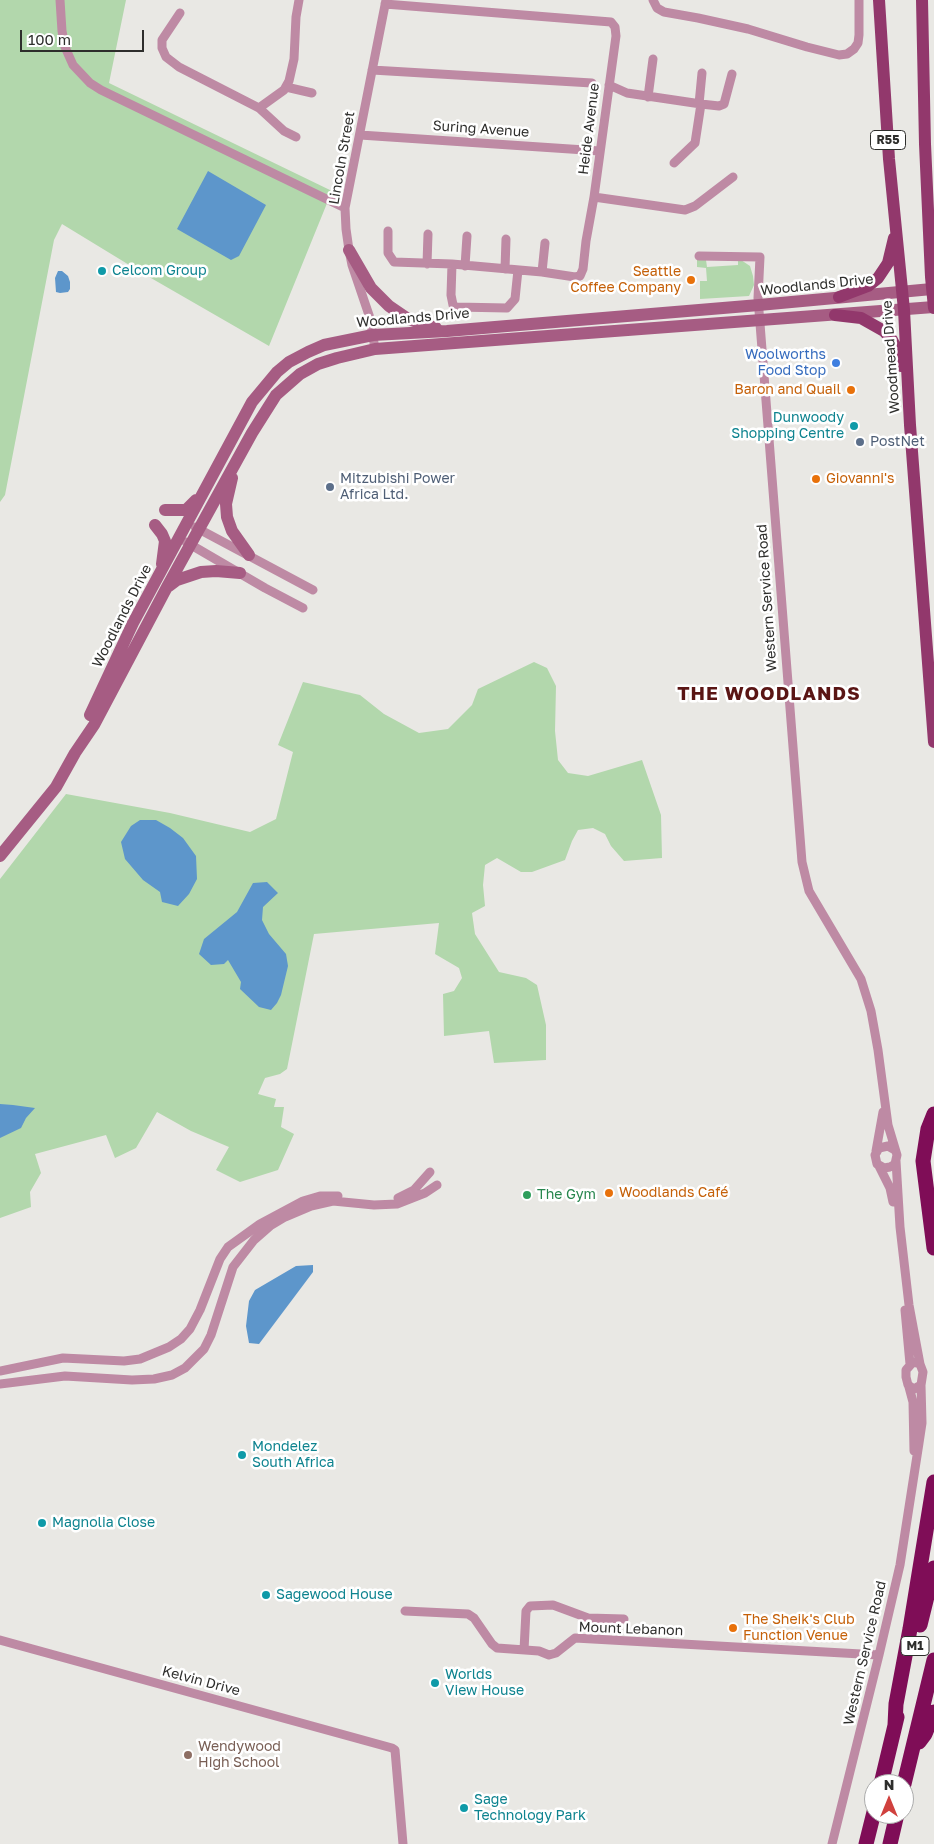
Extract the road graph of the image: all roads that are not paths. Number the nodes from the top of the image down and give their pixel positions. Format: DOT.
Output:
graph roads {
  1 [pos="60,0"];
  2 [pos="299,0"];
  3 [pos="653,0"];
  4 [pos="859,0"];
  5 [pos="879,0"];
  6 [pos="922,0"];
  7 [pos="385,2"];
  8 [pos="180,13"];
  9 [pos="653,59"];
  10 [pos="372,70"];
  11 [pos="702,73"];
  12 [pos="732,74"];
  13 [pos="592,83"];
  14 [pos="609,85"];
  15 [pos="286,88"];
  16 [pos="312,93"];
  17 [pos="648,97"];
  18 [pos="700,104"];
  19 [pos="259,108"];
  20 [pos="360,135"];
  21 [pos="296,137"];
  22 [pos="600,151"];
  23 [pos="674,163"];
  24 [pos="733,177"];
  25 [pos="594,197"];
  26 [pos="345,208"];
  27 [pos="897,224"];
  28 [pos="388,231"];
  29 [pos="428,234"];
  30 [pos="467,236"];
  31 [pos="506,239"];
  32 [pos="544,243"];
  33 [pos="349,250"];
  34 [pos="699,256"];
  35 [pos="427,264"];
  36 [pos="452,264"];
  37 [pos="465,266"];
  38 [pos="505,269"];
  39 [pos="518,270"];
  40 [pos="542,272"];
  41 [pos="933,289"];
  42 [pos="902,291"];
  43 [pos="839,297"];
  44 [pos="759,305"];
  45 [pos="934,308"];
  46 [pos="904,310"];
  47 [pos="835,315"];
  48 [pos="760,320"];
  49 [pos="447,331"];
  50 [pos="373,335"];
  51 [pos="375,350"];
  52 [pos="910,426"];
  53 [pos="238,457"];
  54 [pos="204,492"];
  55 [pos="165,510"];
  56 [pos="155,525"];
  57 [pos="193,526"];
  58 [pos="185,542"];
  59 [pos="249,556"];
  60 [pos="240,573"];
  61 [pos="160,576"];
  62 [pos="167,587"];
  63 [pos="313,590"];
  64 [pos="303,608"];
  65 [pos="934,742"];
  66 [pos="75,754"];
  67 [pos="0,856"];
  68 [pos="885,1100"];
  69 [pos="934,1114"];
  70 [pos="934,1140"];
  71 [pos="895,1150"];
  72 [pos="876,1151"];
  73 [pos="896,1161"];
  74 [pos="879,1166"];
  75 [pos="430,1172"];
  76 [pos="436,1185"];
  77 [pos="927,1192"];
  78 [pos="934,1248"];
  79 [pos="910,1364"];
  80 [pos="920,1364"];
  81 [pos="0,1371"];
  82 [pos="0,1384"];
  83 [pos="921,1385"];
  84 [pos="909,1387"];
  85 [pos="914,1466"];
  86 [pos="934,1482"];
  87 [pos="934,1568"];
  88 [pos="405,1610"];
  89 [pos="624,1619"];
  90 [pos="0,1640"];
  91 [pos="524,1650"];
  92 [pos="880,1655"];
  93 [pos="934,1660"];
  94 [pos="934,1712"];
  95 [pos="895,1725"];
  96 [pos="911,1751"];
  97 [pos="883,1774"];
  98 [pos="906,1774"];
  99 [pos="871,1824"];
  100 [pos="895,1824"];
  101 [pos="403,1844"];
  102 [pos="832,1844"];
  103 [pos="866,1844"];
  104 [pos="890,1844"];
  1 -- 26 [label="street"];
  2 -- 15 [label="street"];
  3 -- 4 [label="street"];
  5 -- 27 [label="main road, Woodmead Drive / R55"];
  6 -- 41 [label="main road, R55"];
  7 -- 10 [label="street, Lincoln Street"];
  7 -- 14 [label="street, Heide Avenue"];
  8 -- 19 [label="street"];
  9 -- 17 [label="street"];
  10 -- 13 [label="street"];
  10 -- 20 [label="street, Lincoln Street"];
  11 -- 18 [label="street"];
  12 -- 18 [label="street"];
  14 -- 17 [label="street"];
  14 -- 22 [label="street, Heide Avenue"];
  15 -- 16 [label="street"];
  15 -- 19 [label="street"];
  17 -- 18 [label="street"];
  18 -- 23 [label="street"];
  19 -- 21 [label="street"];
  20 -- 22 [label="street, Suring Avenue"];
  20 -- 26 [label="street, Lincoln Street"];
  22 -- 25 [label="street, Heide Avenue"];
  24 -- 25 [label="street"];
  25 -- 40 [label="street, Heide Avenue"];
  26 -- 33 [label="street, Lincoln Street"];
  27 -- 42 [label="main road, Woodmead Drive / R55"];
  27 -- 43 [label="main road"];
  28 -- 35 [label="street"];
  29 -- 35 [label="street"];
  30 -- 37 [label="street"];
  31 -- 38 [label="street"];
  32 -- 40 [label="street"];
  33 -- 49 [label="main road"];
  33 -- 50 [label="street, Lincoln Street"];
  34 -- 44 [label="street, Western Service Road"];
  35 -- 36 [label="street"];
  36 -- 37 [label="street"];
  36 -- 39 [label="street"];
  37 -- 38 [label="street"];
  38 -- 39 [label="street"];
  39 -- 40 [label="street"];
  41 -- 42 [label="main road, Woodlands Drive"];
  41 -- 45 [label="main road, R55"];
  42 -- 43 [label="main road, Woodlands Drive"];
  42 -- 46 [label="main road, Woodmead Drive / R55"];
  43 -- 44 [label="main road, Woodlands Drive"];
  44 -- 48 [label="street, Western Service Road"];
  44 -- 49 [label="main road, Woodlands Drive"];
  45 -- 46 [label="main road, Woodlands Drive"];
  46 -- 47 [label="main road, Woodlands Drive"];
  46 -- 52 [label="main road, Woodmead Drive / R55"];
  47 -- 48 [label="main road, Woodlands Drive"];
  47 -- 52 [label="main road"];
  48 -- 51 [label="main road, Woodlands Drive"];
  48 -- 68 [label="street, Western Service Road"];
  49 -- 50 [label="main road, Woodlands Drive"];
  50 -- 51 [label="street, Lincoln Street"];
  50 -- 54 [label="main road, Woodlands Drive"];
  51 -- 53 [label="main road, Woodlands Drive"];
  52 -- 65 [label="main road, Woodmead Drive / R55"];
  53 -- 57 [label="main road, Woodlands Drive"];
  53 -- 59 [label="main road"];
  54 -- 55 [label="main road"];
  54 -- 57 [label="main road, Woodlands Drive"];
  56 -- 61 [label="main road"];
  57 -- 58 [label="main road, Woodlands Drive"];
  57 -- 59 [label="street"];
  58 -- 60 [label="street"];
  58 -- 61 [label="main road, Woodlands Drive"];
  58 -- 62 [label="main road, Woodlands Drive"];
  59 -- 63 [label="street"];
  60 -- 62 [label="main road"];
  60 -- 64 [label="street"];
  61 -- 66 [label="main road, Woodlands Drive"];
  62 -- 66 [label="main road, Woodlands Drive"];
  66 -- 67 [label="main road, Woodlands Drive"];
  68 -- 71 [label="street, Western Service Road"];
  68 -- 72 [label="street, Western Service Road"];
  69 -- 77 [label="highway"];
  70 -- 77 [label="highway"];
  71 -- 72 [label="street"];
  71 -- 73 [label="street"];
  72 -- 74 [label="street"];
  73 -- 74 [label="street"];
  73 -- 80 [label="street"];
  74 -- 79 [label="street"];
  75 -- 81 [label="street"];
  76 -- 82 [label="street"];
  77 -- 78 [label="highway"];
  79 -- 80 [label="street"];
  79 -- 84 [label="street"];
  80 -- 83 [label="street"];
  83 -- 84 [label="street"];
  83 -- 85 [label="street, Western Service Road"];
  84 -- 85 [label="street, Western Service Road"];
  85 -- 92 [label="street, Western Service Road"];
  86 -- 95 [label="highway"];
  87 -- 95 [label="highway, M1"];
  88 -- 91 [label="street, Mount Lebanon"];
  89 -- 91 [label="street"];
  90 -- 101 [label="street, Kelvin Drive"];
  91 -- 92 [label="street, Mount Lebanon"];
  92 -- 102 [label="street, Western Service Road"];
  93 -- 96 [label="highway, M1"];
  94 -- 96 [label="highway"];
  95 -- 97 [label="highway, M1"];
  96 -- 98 [label="highway, M1"];
  99 -- 103 [label="highway"];
  100 -- 104 [label="highway"];
}
